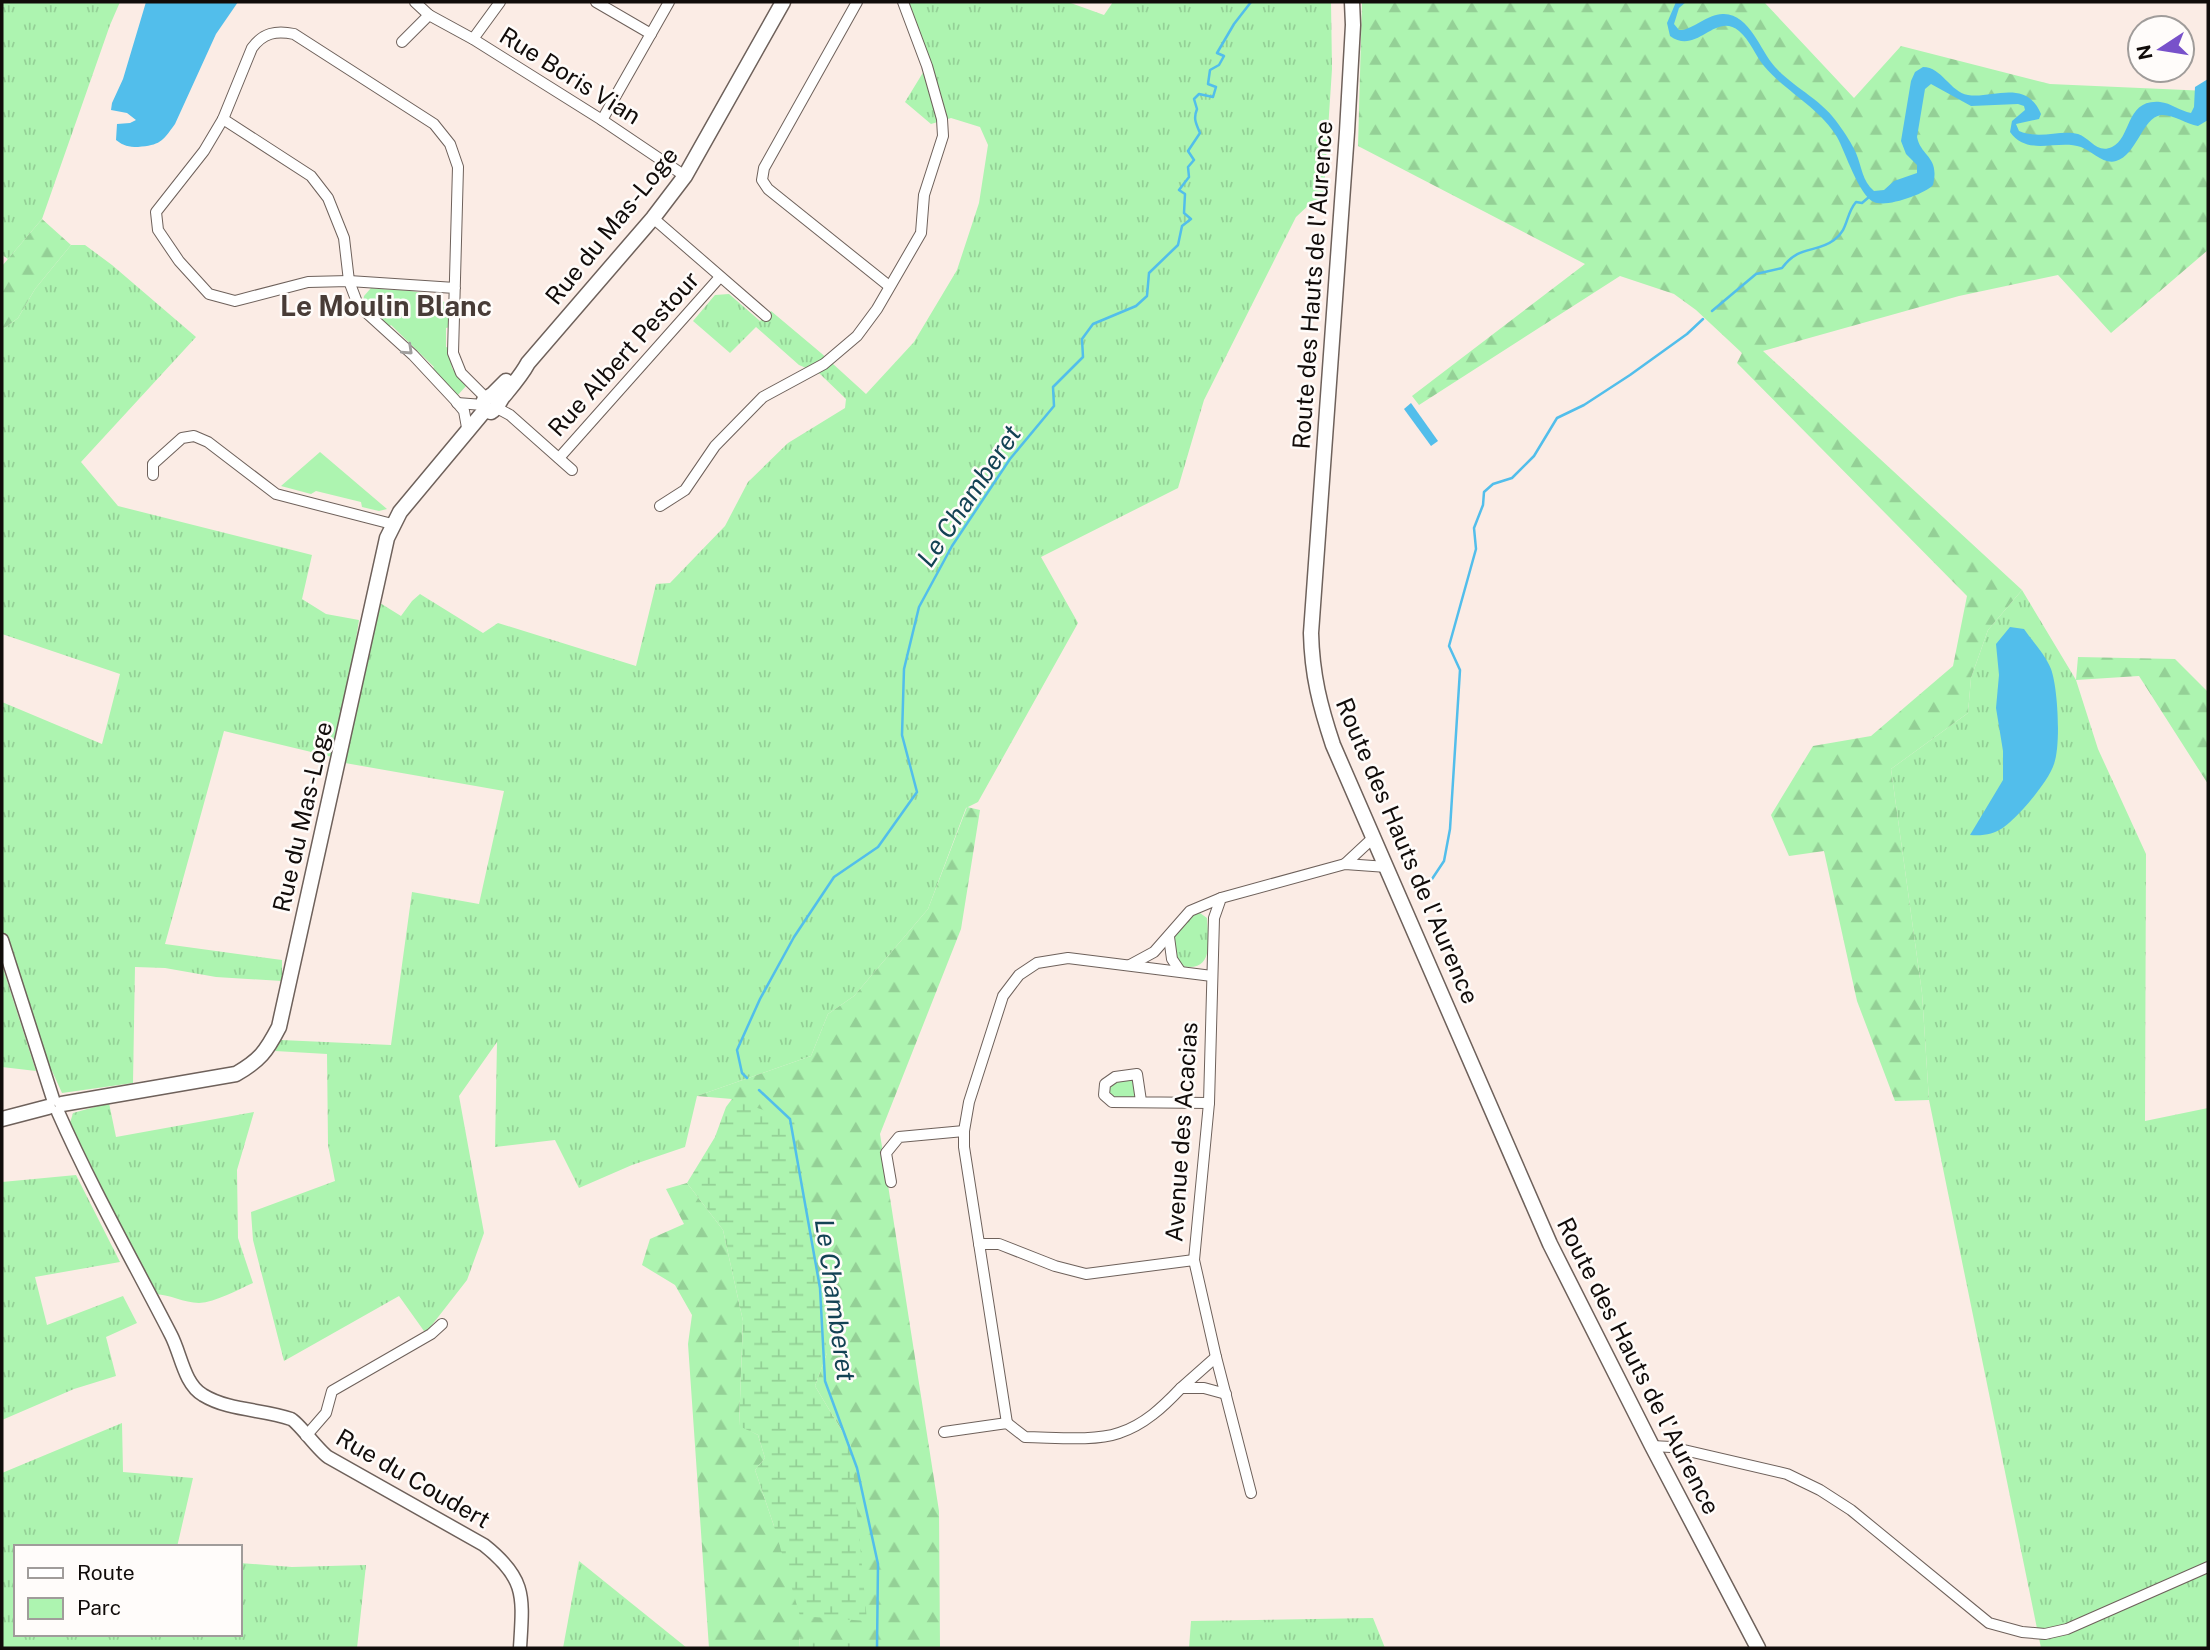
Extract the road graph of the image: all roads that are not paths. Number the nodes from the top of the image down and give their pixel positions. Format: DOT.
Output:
graph roads {
  1 [pos="415,2"];
  2 [pos="500,2"];
  3 [pos="597,2"];
  4 [pos="669,2"];
  5 [pos="783,2"];
  6 [pos="857,2"];
  7 [pos="903,2"];
  8 [pos="1352,2"];
  9 [pos="429,15"];
  10 [pos="651,34"];
  11 [pos="473,39"];
  12 [pos="402,42"];
  13 [pos="223,119"];
  14 [pos="602,120"];
  15 [pos="685,176"];
  16 [pos="653,218"];
  17 [pos="720,277"];
  18 [pos="349,281"];
  19 [pos="889,286"];
  20 [pos="455,288"];
  21 [pos="765,316"];
  22 [pos="457,403"];
  23 [pos="490,404"];
  24 [pos="468,432"];
  25 [pos="559,458"];
  26 [pos="572,470"];
  27 [pos="153,475"];
  28 [pos="660,506"];
  29 [pos="393,524"];
  30 [pos="1374,837"];
  31 [pos="1345,864"];
  32 [pos="1387,867"];
  33 [pos="1221,898"];
  34 [pos="1169,937"];
  35 [pos="2,940"];
  36 [pos="1130,965"];
  37 [pos="1180,971"];
  38 [pos="1212,976"];
  39 [pos="1141,1101"];
  40 [pos="1209,1103"];
  41 [pos="55,1105"];
  42 [pos="2,1119"];
  43 [pos="964,1130"];
  44 [pos="891,1182"];
  45 [pos="979,1244"];
  46 [pos="1194,1260"];
  47 [pos="442,1324"];
  48 [pos="1216,1357"];
  49 [pos="1181,1388"];
  50 [pos="1226,1394"];
  51 [pos="1007,1423"];
  52 [pos="944,1432"];
  53 [pos="306,1436"];
  54 [pos="1652,1446"];
  55 [pos="1251,1493"];
  56 [pos="2208,1567"];
  57 [pos="520,1648"];
  58 [pos="1758,1648"];
  1 -- 9 [label="street, Rue Boris Vian"];
  2 -- 11 [label="street"];
  3 -- 10 [label="street"];
  4 -- 10 [label="street"];
  5 -- 15 [label="main road, Rue du Mas-Loge"];
  6 -- 19 [label="street"];
  7 -- 19 [label="street"];
  8 -- 30 [label="main road, Route des Hauts de l'Aurence"];
  9 -- 11 [label="street, Rue Boris Vian"];
  9 -- 12 [label="street"];
  10 -- 14 [label="street"];
  11 -- 14 [label="street, Rue Boris Vian"];
  13 -- 18 [label="street"];
  13 -- 18 [label="street"];
  13 -- 20 [label="street, Rue Albert Pestour"];
  14 -- 15 [label="street, Rue Boris Vian"];
  15 -- 16 [label="main road, Rue du Mas-Loge"];
  16 -- 17 [label="street"];
  16 -- 23 [label="main road, Rue du Mas-Loge"];
  17 -- 21 [label="street"];
  17 -- 25 [label="street, Rue Albert Pestour"];
  18 -- 20 [label="street"];
  18 -- 22 [label="street, one-way"];
  19 -- 28 [label="street"];
  20 -- 23 [label="street, Rue Albert Pestour"];
  22 -- 23 [label="street"];
  22 -- 24 [label="street"];
  23 -- 24 [label="main road, Rue du Mas-Loge"];
  23 -- 25 [label="street, Rue Albert Pestour"];
  24 -- 29 [label="main road, Rue du Mas-Loge"];
  25 -- 26 [label="street, Rue Albert Pestour"];
  27 -- 29 [label="street"];
  29 -- 41 [label="main road, Rue du Mas-Loge"];
  30 -- 31 [label="street"];
  30 -- 32 [label="main road, Route des Hauts de l'Aurence"];
  31 -- 32 [label="street"];
  31 -- 33 [label="street"];
  32 -- 54 [label="main road, Route des Hauts de l'Aurence"];
  33 -- 34 [label="street"];
  33 -- 38 [label="street, Avenue des Acacias"];
  34 -- 36 [label="street"];
  34 -- 37 [label="street"];
  35 -- 41 [label="street, Rue du Coudert"];
  36 -- 37 [label="street"];
  36 -- 43 [label="street"];
  37 -- 38 [label="street"];
  38 -- 40 [label="street, Avenue des Acacias"];
  39 -- 40 [label="street"];
  40 -- 46 [label="street, Avenue des Acacias"];
  41 -- 42 [label="main road, Rue du Mas-Loge"];
  41 -- 53 [label="street, Rue du Coudert"];
  43 -- 44 [label="street"];
  43 -- 45 [label="street"];
  45 -- 46 [label="street"];
  45 -- 51 [label="street"];
  46 -- 48 [label="street, Avenue des Acacias"];
  47 -- 53 [label="street"];
  48 -- 49 [label="street"];
  48 -- 50 [label="street, Avenue des Acacias"];
  49 -- 50 [label="street"];
  49 -- 51 [label="street"];
  50 -- 55 [label="street, Avenue des Acacias"];
  51 -- 52 [label="street"];
  53 -- 57 [label="street, Rue du Coudert"];
  54 -- 56 [label="street"];
  54 -- 58 [label="main road, Route des Hauts de l'Aurence"];
}
